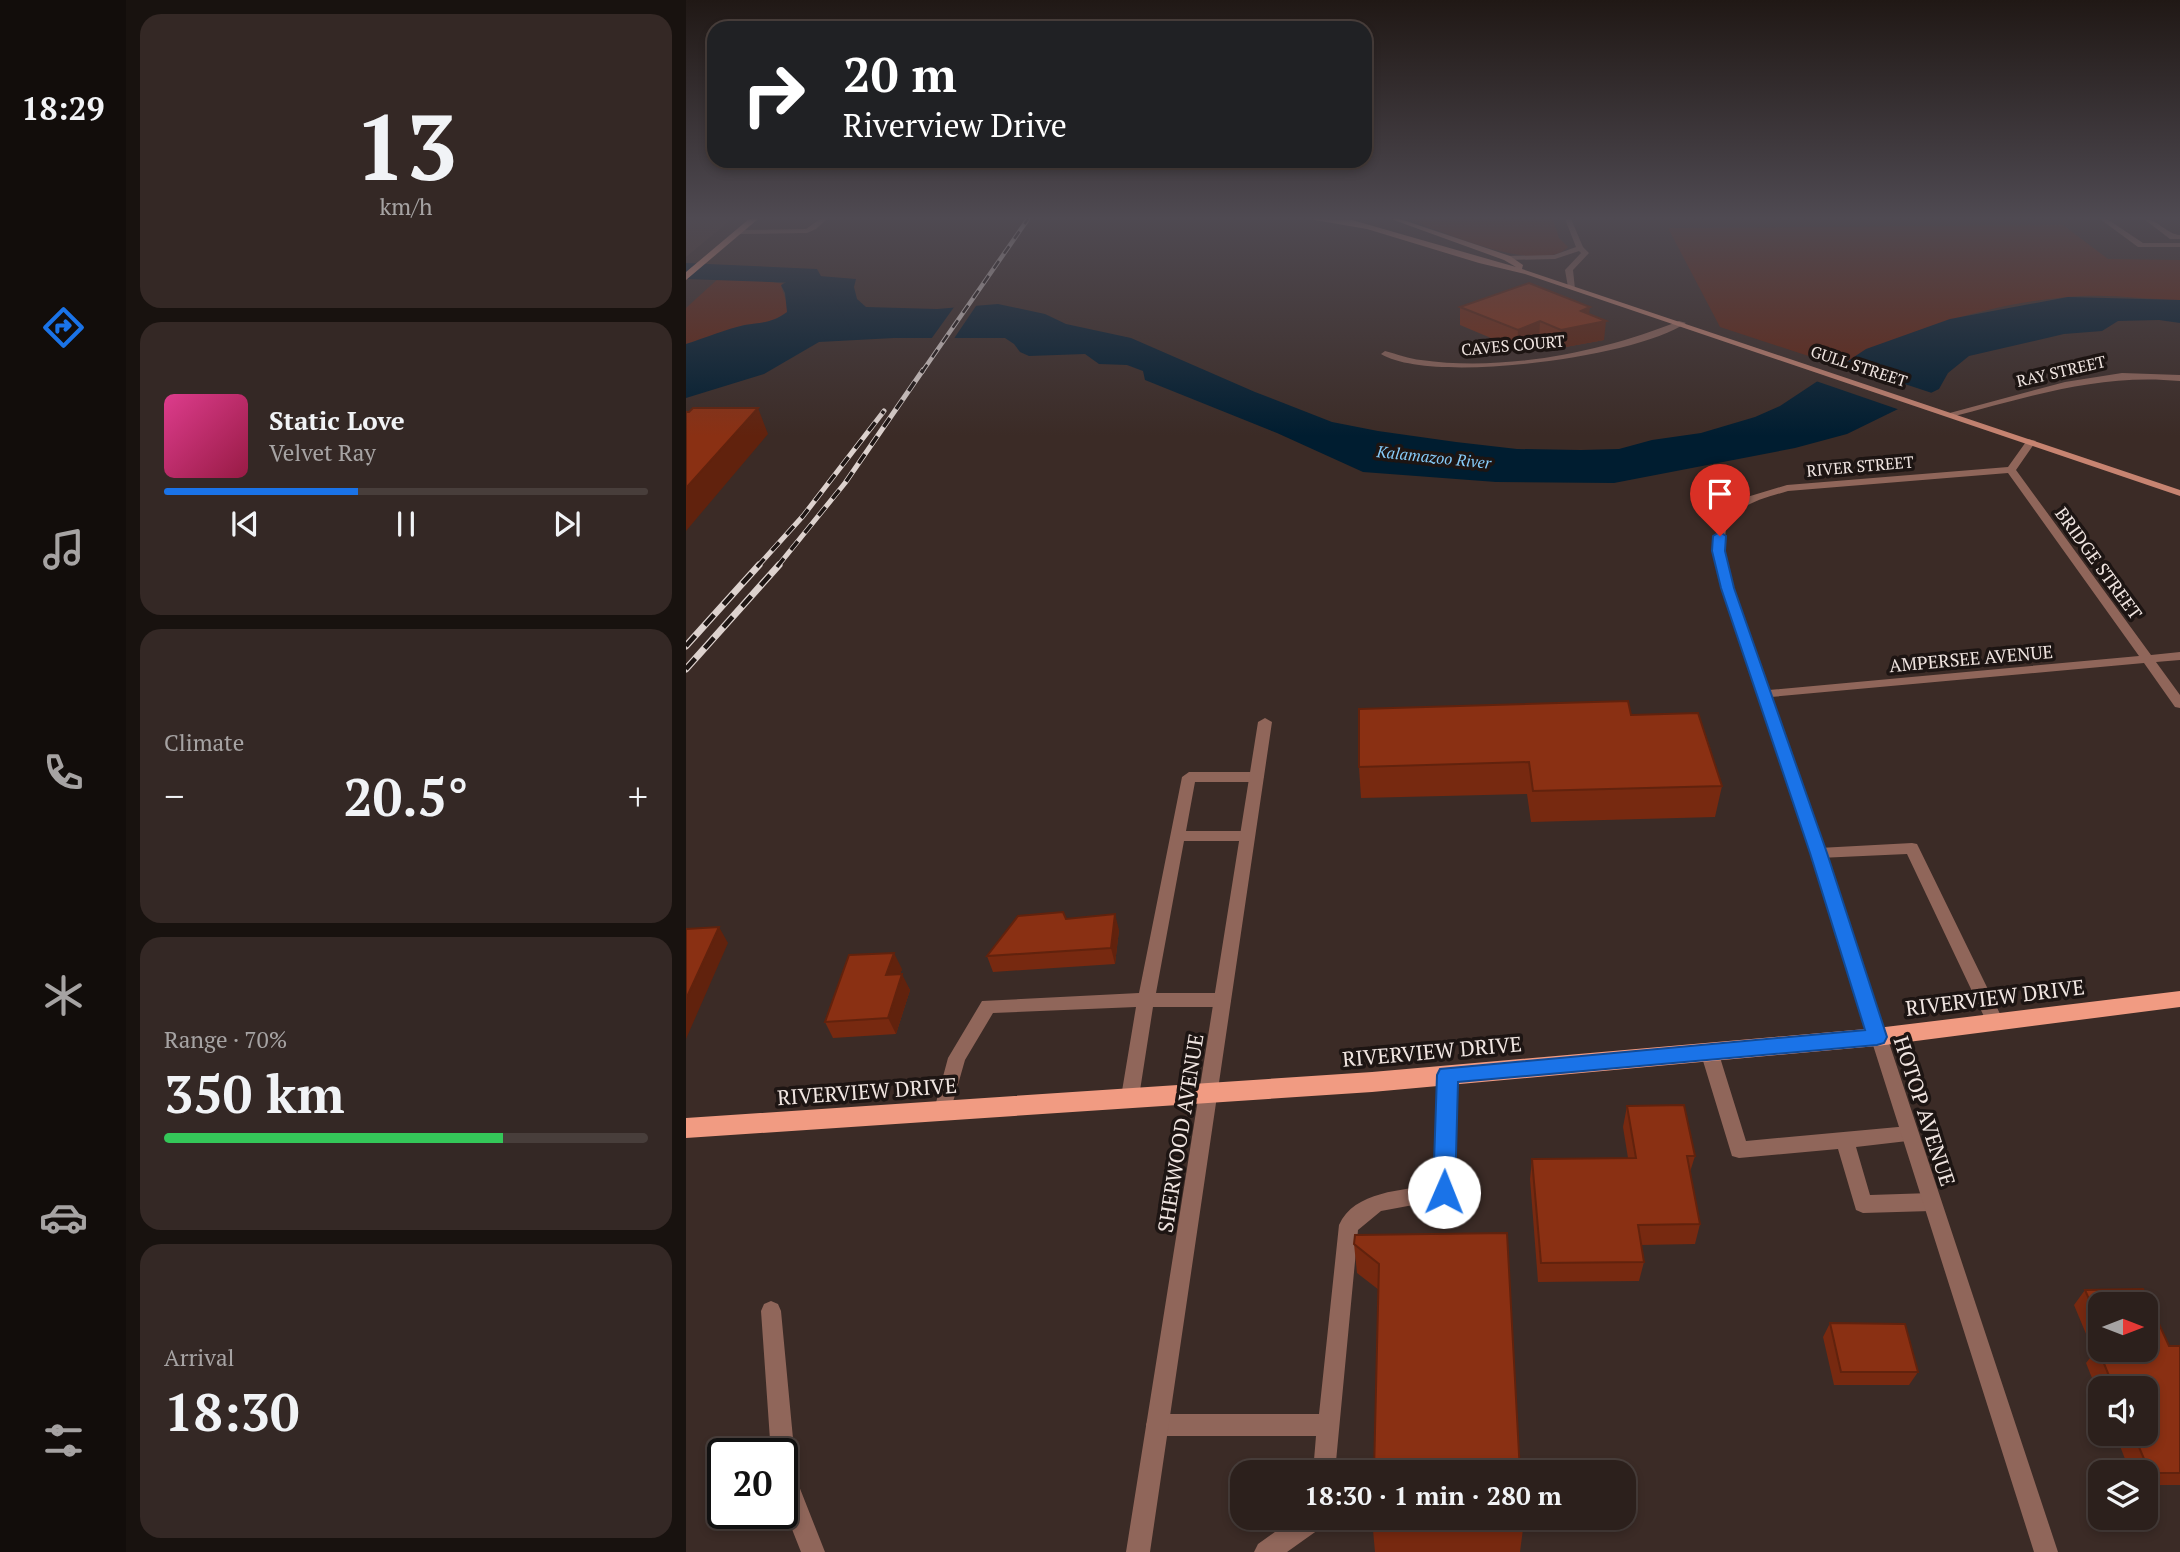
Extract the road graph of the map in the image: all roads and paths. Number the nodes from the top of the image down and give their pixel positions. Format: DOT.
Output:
graph roads {
  1 [pos="1586,291"];
  2 [pos="1682,323"];
  3 [pos="1385,354"];
  4 [pos="2180,378"];
  5 [pos="1947,412"];
  6 [pos="2031,441"];
  7 [pos="2011,470"];
  8 [pos="2180,493"];
  9 [pos="1723,524"];
  10 [pos="2180,656"];
  11 [pos="2147,659"];
  12 [pos="1764,694"];
  13 [pos="2180,704"];
  14 [pos="1265,722"];
  15 [pos="1257,777"];
  16 [pos="1178,836"];
  17 [pos="1248,836"];
  18 [pos="1819,853"];
  19 [pos="2180,999"];
  20 [pos="1146,1000"];
  21 [pos="1223,1000"];
  22 [pos="1994,1022"];
  23 [pos="1877,1037"];
  24 [pos="1709,1051"];
  25 [pos="1448,1075"];
  26 [pos="1209,1092"];
  27 [pos="1130,1097"];
  28 [pos="943,1110"];
  29 [pos="686,1128"];
  30 [pos="1909,1135"];
  31 [pos="1845,1140"];
  32 [pos="1931,1202"];
  33 [pos="771,1311"];
  34 [pos="1157,1424"];
  35 [pos="1328,1425"];
  36 [pos="1325,1460"];
  37 [pos="1298,1530"];
  38 [pos="813,1552"];
  39 [pos="1138,1552"];
  40 [pos="1266,1552"];
  41 [pos="2046,1552"];
  1 -- 2 [label="street, GULL STREET"];
  2 -- 3 [label="street, CAVES COURT"];
  2 -- 5 [label="street, GULL STREET"];
  4 -- 5 [label="street, RAY STREET"];
  5 -- 6 [label="street, GULL STREET"];
  6 -- 7 [label="street"];
  6 -- 8 [label="street, GULL STREET"];
  7 -- 9 [label="street, RIVER STREET"];
  7 -- 11 [label="street, BRIDGE STREET"];
  9 -- 12 [label="street, HOTOP AVENUE"];
  10 -- 11 [label="street, AMPERSEE AVENUE"];
  11 -- 12 [label="street, AMPERSEE AVENUE"];
  11 -- 13 [label="street, BRIDGE STREET"];
  12 -- 18 [label="street, HOTOP AVENUE"];
  14 -- 15 [label="street, SHERWOOD AVENUE"];
  15 -- 16 [label="street"];
  15 -- 17 [label="street, SHERWOOD AVENUE"];
  16 -- 17 [label="street"];
  16 -- 20 [label="street"];
  17 -- 21 [label="street, SHERWOOD AVENUE"];
  18 -- 22 [label="street"];
  18 -- 23 [label="street, HOTOP AVENUE"];
  19 -- 22 [label="main road, RIVERVIEW DRIVE"];
  20 -- 21 [label="street"];
  20 -- 27 [label="street"];
  20 -- 28 [label="street"];
  21 -- 26 [label="street, SHERWOOD AVENUE"];
  22 -- 23 [label="main road, RIVERVIEW DRIVE"];
  23 -- 24 [label="main road, RIVERVIEW DRIVE"];
  23 -- 30 [label="street, HOTOP AVENUE"];
  24 -- 25 [label="main road, RIVERVIEW DRIVE"];
  24 -- 31 [label="street"];
  25 -- 26 [label="main road, RIVERVIEW DRIVE"];
  25 -- 35 [label="street"];
  26 -- 27 [label="main road, RIVERVIEW DRIVE"];
  26 -- 34 [label="street, SHERWOOD AVENUE"];
  27 -- 28 [label="main road, RIVERVIEW DRIVE"];
  28 -- 29 [label="main road, RIVERVIEW DRIVE"];
  30 -- 31 [label="street"];
  30 -- 32 [label="street, HOTOP AVENUE"];
  31 -- 32 [label="street"];
  32 -- 41 [label="street, HOTOP AVENUE"];
  33 -- 38 [label="street"];
  34 -- 35 [label="street"];
  34 -- 39 [label="street, SHERWOOD AVENUE"];
  35 -- 36 [label="street"];
  37 -- 40 [label="street"];
}
